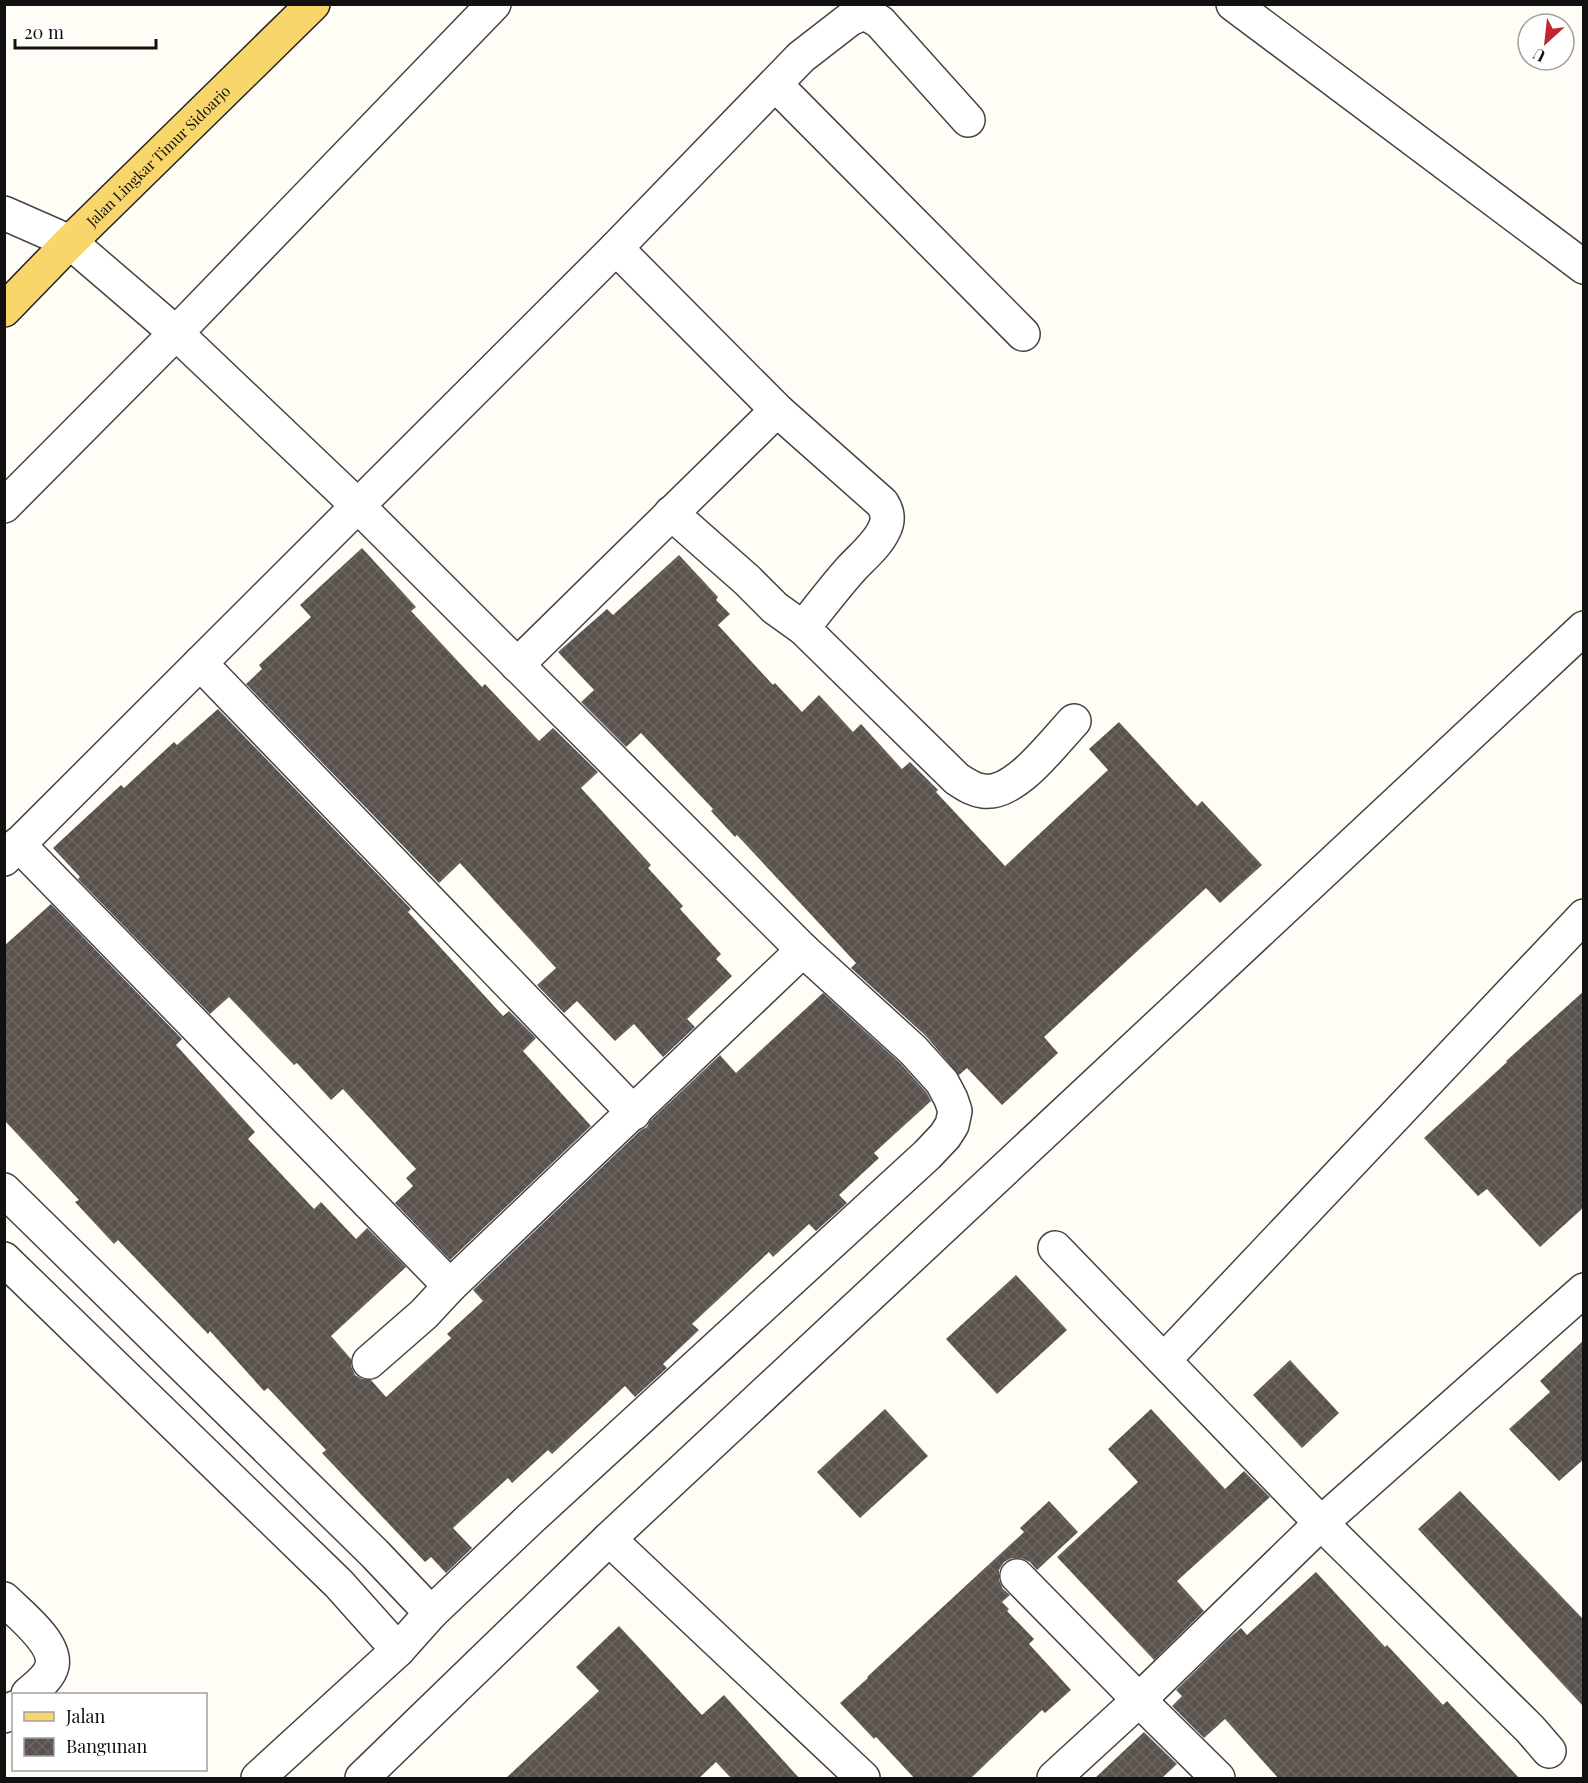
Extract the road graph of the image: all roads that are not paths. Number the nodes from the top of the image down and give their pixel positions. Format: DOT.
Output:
graph roads {
  1 [pos="313,4"];
  2 [pos="494,4"];
  3 [pos="1233,4"];
  4 [pos="776,85"];
  5 [pos="968,120"];
  6 [pos="4,213"];
  7 [pos="70,242"];
  8 [pos="616,248"];
  9 [pos="1584,267"];
  10 [pos="4,310"];
  11 [pos="176,333"];
  12 [pos="1023,334"];
  13 [pos="777,410"];
  14 [pos="357,505"];
  15 [pos="4,507"];
  16 [pos="671,513"];
  17 [pos="803,628"];
  18 [pos="1584,628"];
  19 [pos="200,663"];
  20 [pos="517,665"];
  21 [pos="1074,721"];
  22 [pos="11,851"];
  23 [pos="1584,916"];
  24 [pos="803,950"];
  25 [pos="634,1113"];
  26 [pos="4,1190"];
  27 [pos="1055,1248"];
  28 [pos="4,1259"];
  29 [pos="450,1286"];
  30 [pos="1584,1290"];
  31 [pos="146,1330"];
  32 [pos="1164,1360"];
  33 [pos="369,1362"];
  34 [pos="113,1364"];
  35 [pos="1321,1523"];
  36 [pos="609,1539"];
  37 [pos="375,1554"];
  38 [pos="1017,1576"];
  39 [pos="339,1584"];
  40 [pos="4,1599"];
  41 [pos="431,1613"];
  42 [pos="398,1650"];
  43 [pos="30,1693"];
  44 [pos="1139,1700"];
  45 [pos="1549,1751"];
  46 [pos="258,1779"];
  47 [pos="362,1779"];
  48 [pos="863,1779"];
  49 [pos="1054,1779"];
  50 [pos="1218,1779"];
  1 -- 7 [label="main road, Jalan Lingkar Timur Sidoarjo"];
  2 -- 11 [label="street"];
  3 -- 9 [label="street"];
  4 -- 5 [label="street"];
  4 -- 8 [label="street"];
  4 -- 12 [label="street"];
  6 -- 7 [label="street"];
  7 -- 10 [label="main road, Jalan Lingkar Timur Sidoarjo"];
  7 -- 11 [label="street"];
  8 -- 13 [label="street"];
  8 -- 14 [label="street"];
  11 -- 14 [label="street"];
  11 -- 15 [label="street"];
  13 -- 16 [label="street"];
  13 -- 17 [label="street"];
  14 -- 19 [label="street"];
  14 -- 20 [label="street"];
  16 -- 17 [label="street"];
  16 -- 20 [label="street"];
  17 -- 21 [label="street"];
  18 -- 36 [label="street"];
  19 -- 22 [label="street"];
  19 -- 25 [label="street"];
  20 -- 24 [label="street"];
  22 -- 29 [label="street"];
  23 -- 32 [label="street"];
  24 -- 25 [label="street"];
  24 -- 41 [label="street"];
  25 -- 29 [label="street"];
  26 -- 31 [label="street"];
  27 -- 32 [label="street"];
  28 -- 34 [label="street"];
  29 -- 33 [label="street"];
  30 -- 35 [label="street"];
  31 -- 34 [label="street"];
  31 -- 37 [label="street"];
  32 -- 35 [label="street"];
  34 -- 39 [label="street"];
  35 -- 44 [label="street"];
  35 -- 45 [label="street"];
  36 -- 47 [label="street"];
  36 -- 48 [label="street"];
  37 -- 39 [label="street"];
  37 -- 41 [label="street"];
  38 -- 44 [label="street"];
  39 -- 42 [label="street"];
  40 -- 43 [label="street"];
  41 -- 42 [label="street"];
  42 -- 46 [label="street"];
  44 -- 49 [label="street"];
  44 -- 50 [label="street"];
}
